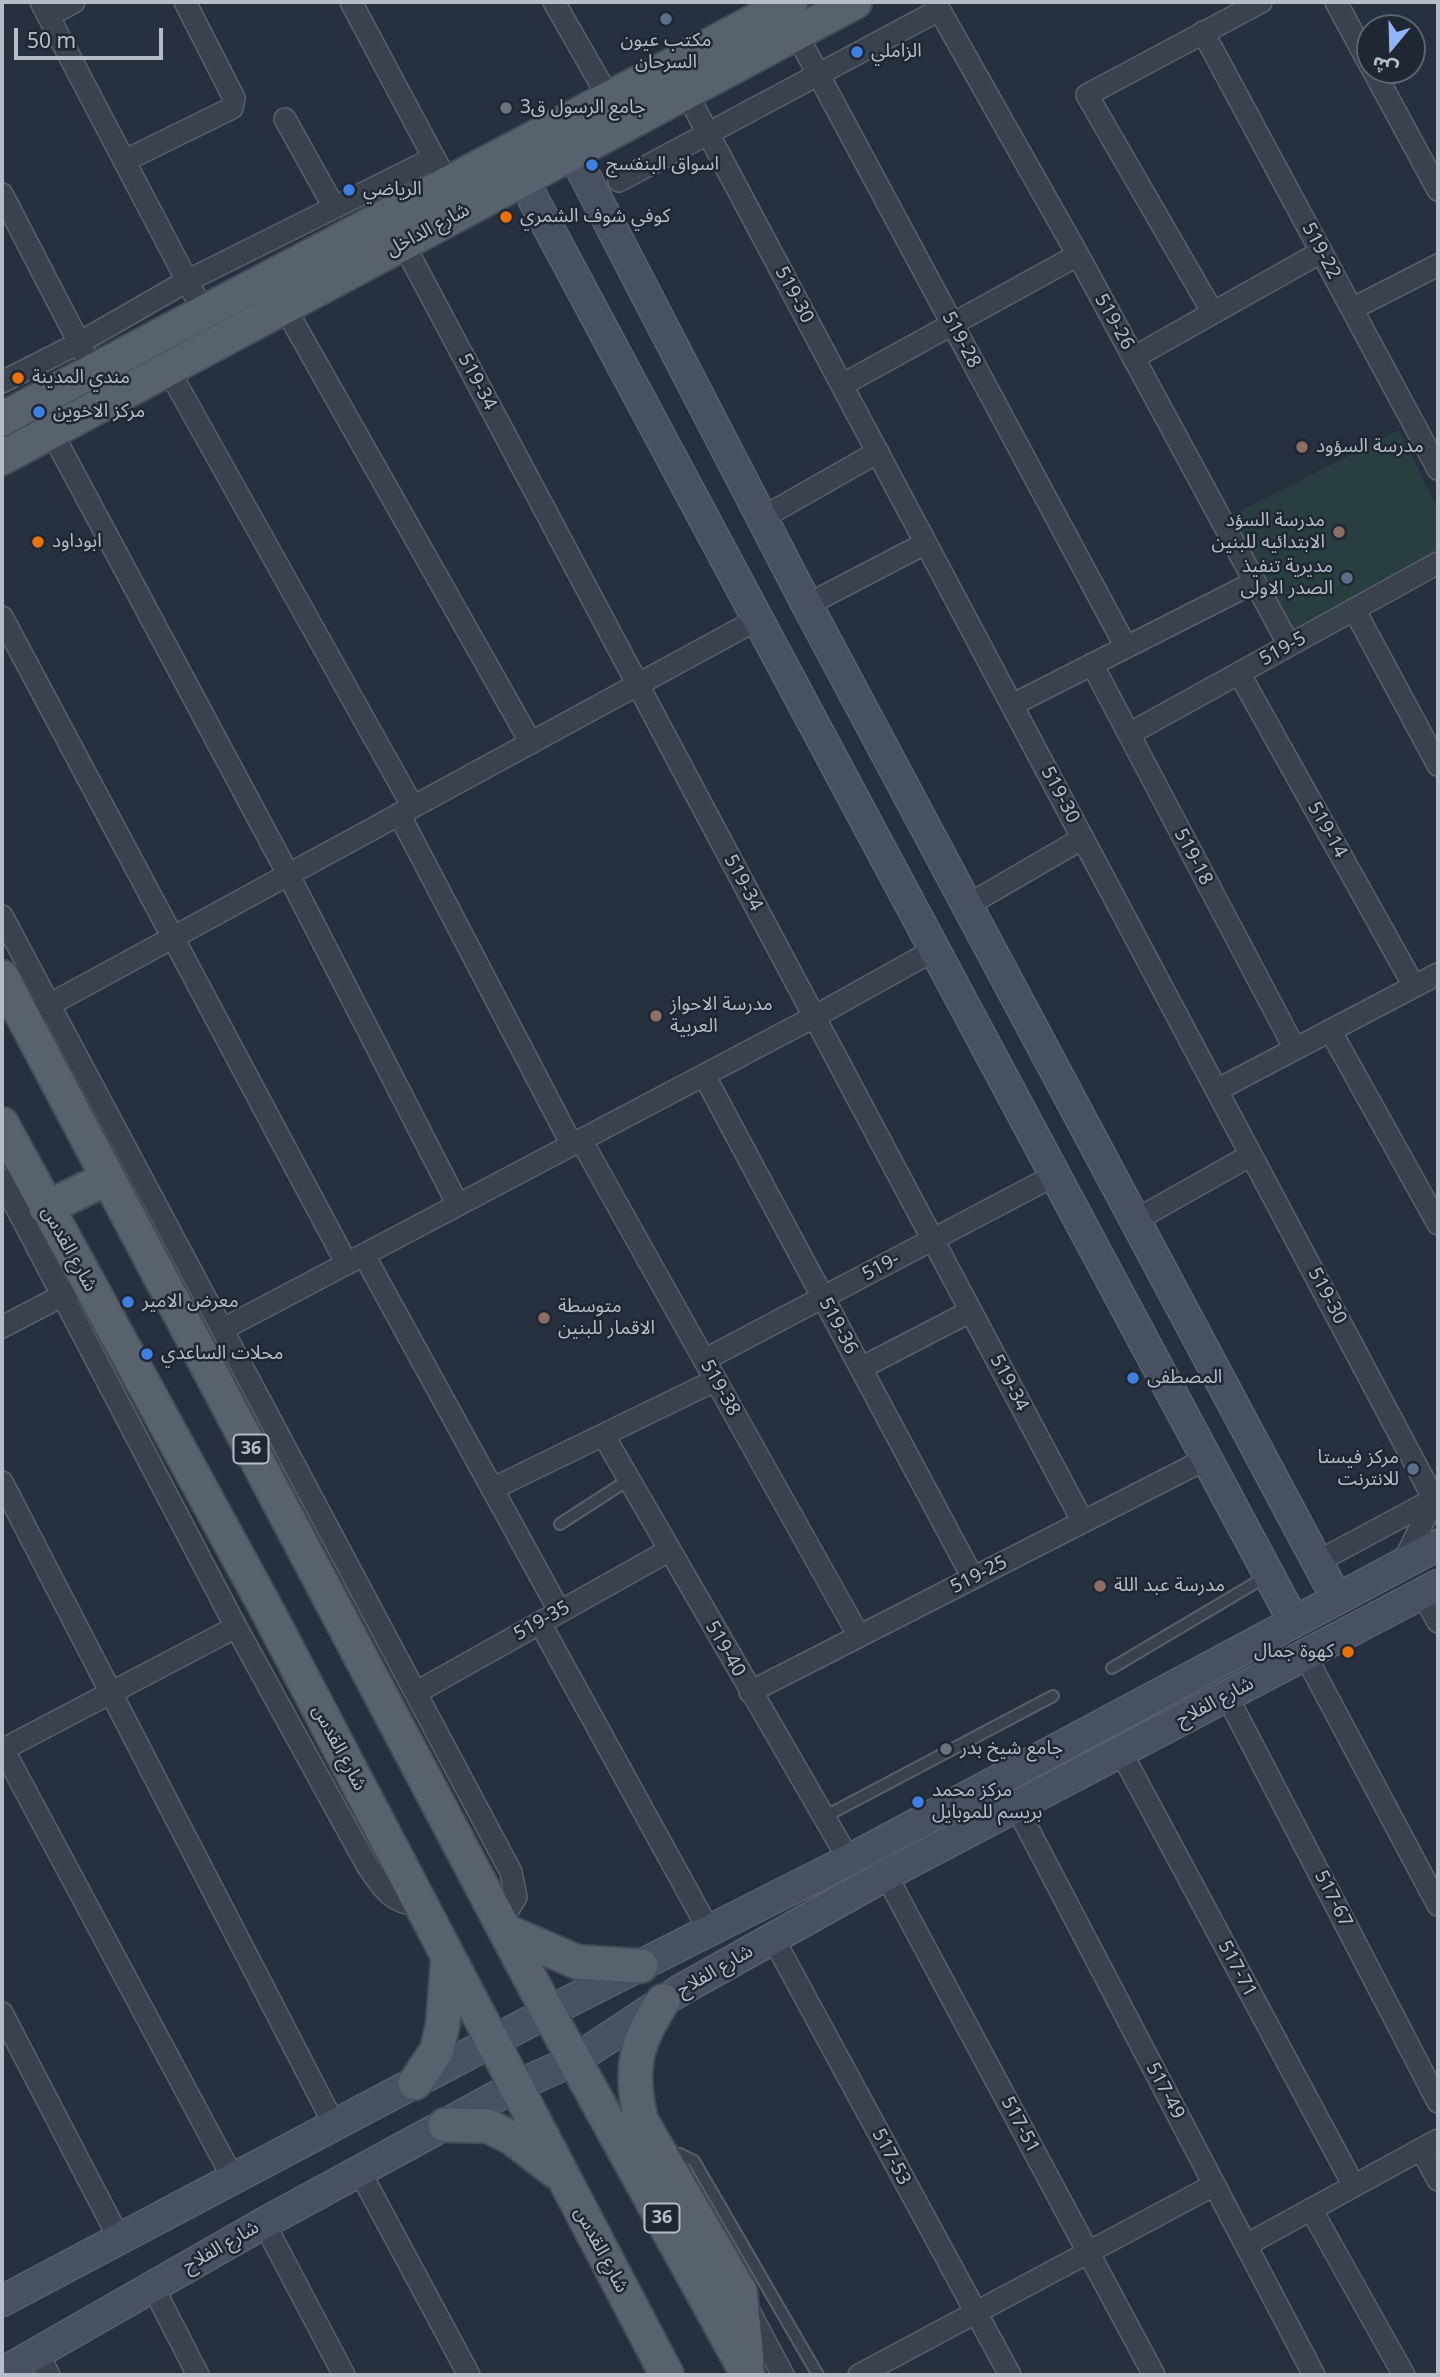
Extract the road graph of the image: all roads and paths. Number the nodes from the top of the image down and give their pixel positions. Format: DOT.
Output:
graph roads {
  1 [pos="74,2"];
  2 [pos="185,2"];
  3 [pos="554,2"];
  4 [pos="855,2"];
  5 [pos="1261,2"];
  6 [pos="1336,2"];
  7 [pos="359,4"];
  8 [pos="937,6"];
  9 [pos="45,9"];
  10 [pos="793,18"];
  11 [pos="1203,32"];
  12 [pos="1356,39"];
  13 [pos="819,76"];
  14 [pos="1381,84"];
  15 [pos="686,92"];
  16 [pos="609,98"];
  17 [pos="285,120"];
  18 [pos="708,134"];
  19 [pos="573,153"];
  20 [pos="124,161"];
  21 [pos="441,171"];
  22 [pos="523,180"];
  23 [pos="619,181"];
  24 [pos="1438,190"];
  25 [pos="2,194"];
  26 [pos="334,207"];
  27 [pos="403,243"];
  28 [pos="1321,252"];
  29 [pos="1078,256"];
  30 [pos="1438,265"];
  31 [pos="187,281"];
  32 [pos="284,306"];
  33 [pos="1352,309"];
  34 [pos="203,311"];
  35 [pos="1213,313"];
  36 [pos="952,324"];
  37 [pos="86,357"];
  38 [pos="1133,358"];
  39 [pos="168,369"];
  40 [pos="2,382"];
  41 [pos="842,385"];
  42 [pos="2,419"];
  43 [pos="51,431"];
  44 [pos="878,452"];
  45 [pos="2,458"];
  46 [pos="1438,469"];
  47 [pos="762,518"];
  48 [pos="926,543"];
  49 [pos="1438,563"];
  50 [pos="1255,582"];
  51 [pos="807,605"];
  52 [pos="1354,609"];
  53 [pos="2,617"];
  54 [pos="760,618"];
  55 [pos="1289,645"];
  56 [pos="1126,647"];
  57 [pos="1092,664"];
  58 [pos="1239,673"];
  59 [pos="638,685"];
  60 [pos="1012,705"];
  61 [pos="1129,734"];
  62 [pos="531,743"];
  63 [pos="1438,765"];
  64 [pos="406,811"];
  65 [pos="1083,838"];
  66 [pos="943,863"];
  67 [pos="288,874"];
  68 [pos="901,884"];
  69 [pos="966,906"];
  70 [pos="2,916"];
  71 [pos="171,938"];
  72 [pos="936,949"];
  73 [pos="1438,974"];
  74 [pos="2,977"];
  75 [pos="1414,986"];
  76 [pos="36,1012"];
  77 [pos="814,1017"];
  78 [pos="1330,1030"];
  79 [pos="1295,1049"];
  80 [pos="704,1075"];
  81 [pos="1217,1090"];
  82 [pos="2,1124"];
  83 [pos="577,1142"];
  84 [pos="1251,1155"];
  85 [pos="1057,1174"];
  86 [pos="2,1180"];
  87 [pos="106,1180"];
  88 [pos="458,1205"];
  89 [pos="46,1208"];
  90 [pos="1134,1221"];
  91 [pos="1438,1224"];
  92 [pos="933,1240"];
  93 [pos="355,1259"];
  94 [pos="75,1289"];
  95 [pos="823,1298"];
  96 [pos="971,1311"];
  97 [pos="2,1327"];
  98 [pos="223,1329"];
  99 [pos="704,1360"];
  100 [pos="861,1368"];
  101 [pos="716,1380"];
  102 [pos="604,1436"];
  103 [pos="1208,1458"];
  104 [pos="628,1480"];
  105 [pos="2,1482"];
  106 [pos="492,1489"];
  107 [pos="1436,1498"];
  108 [pos="1083,1522"];
  109 [pos="560,1524"];
  110 [pos="1438,1545"];
  111 [pos="668,1551"];
  112 [pos="1317,1562"];
  113 [pos="1403,1563"];
  114 [pos="1269,1574"];
  115 [pos="973,1578"];
  116 [pos="1430,1589"];
  117 [pos="1337,1599"];
  118 [pos="560,1612"];
  119 [pos="1294,1622"];
  120 [pos="1438,1622"];
  121 [pos="540,1623"];
  122 [pos="236,1627"];
  123 [pos="859,1636"];
  124 [pos="1305,1655"];
  125 [pos="1112,1668"];
  126 [pos="112,1692"];
  127 [pos="417,1692"];
  128 [pos="750,1692"];
  129 [pos="1053,1696"];
  130 [pos="1227,1696"];
  131 [pos="3,1749"];
  132 [pos="1121,1752"];
  133 [pos="1016,1807"];
  134 [pos="824,1817"];
  135 [pos="849,1860"];
  136 [pos="886,1875"];
  137 [pos="421,1904"];
  138 [pos="1438,1905"];
  139 [pos="505,1926"];
  140 [pos="710,1932"];
  141 [pos="773,1938"];
  142 [pos="448,1956"];
  143 [pos="641,1966"];
  144 [pos="663,2001"];
  145 [pos="548,2012"];
  146 [pos="2,2013"];
  147 [pos="493,2041"];
  148 [pos="575,2060"];
  149 [pos="415,2083"];
  150 [pos="516,2086"];
  151 [pos="1438,2102"];
  152 [pos="445,2125"];
  153 [pos="335,2126"];
  154 [pos="1430,2144"];
  155 [pos="659,2153"];
  156 [pos="360,2172"];
  157 [pos="561,2176"];
  158 [pos="234,2180"];
  159 [pos="1438,2180"];
  160 [pos="1214,2185"];
  161 [pos="1354,2186"];
  162 [pos="1311,2209"];
  163 [pos="264,2223"];
  164 [pos="120,2240"];
  165 [pos="1246,2245"];
  166 [pos="1088,2252"];
  167 [pos="153,2287"];
  168 [pos="740,2292"];
  169 [pos="4,2294"];
  170 [pos="976,2312"];
  171 [pos="43,2364"];
  172 [pos="2,2372"];
  173 [pos="198,2375"];
  174 [pos="344,2375"];
  175 [pos="469,2375"];
  176 [pos="667,2375"];
  177 [pos="748,2375"];
  178 [pos="783,2375"];
  179 [pos="818,2375"];
  180 [pos="859,2375"];
  181 [pos="1010,2375"];
  182 [pos="1154,2375"];
  183 [pos="1314,2375"];
  184 [pos="1404,2375"];
  1 -- 9 [label="street"];
  2 -- 20 [label="street"];
  3 -- 16 [label="street"];
  4 -- 10 [label="main road, شارع الداخل"];
  5 -- 11 [label="street"];
  6 -- 12 [label="street"];
  7 -- 21 [label="street"];
  8 -- 13 [label="street"];
  8 -- 29 [label="street, 519-26"];
  9 -- 20 [label="street"];
  10 -- 13 [label="street, 519-28"];
  10 -- 15 [label="main road, شارع الداخل"];
  10 -- 16 [label="main road, شارع الداخل"];
  11 -- 28 [label="street, 519-22"];
  11 -- 35 [label="street"];
  13 -- 18 [label="street"];
  13 -- 36 [label="street, 519-28"];
  14 -- 24 [label="street"];
  15 -- 18 [label="street, 519-30"];
  15 -- 19 [label="main road, شارع الداخل"];
  16 -- 21 [label="main road, شارع الداخل"];
  17 -- 26 [label="street"];
  18 -- 23 [label="street"];
  18 -- 41 [label="street, 519-30"];
  19 -- 22 [label="main road, شارع الداخل"];
  19 -- 47 [label="street"];
  20 -- 31 [label="street"];
  21 -- 26 [label="street"];
  21 -- 34 [label="main road, شارع الداخل"];
  22 -- 27 [label="main road, شارع الداخل"];
  22 -- 54 [label="street"];
  25 -- 37 [label="street"];
  26 -- 31 [label="street"];
  27 -- 32 [label="main road, شارع الداخل"];
  27 -- 59 [label="street, 519-34"];
  28 -- 33 [label="street, 519-22"];
  28 -- 35 [label="street"];
  29 -- 36 [label="street"];
  29 -- 38 [label="street, 519-26"];
  30 -- 33 [label="street"];
  31 -- 34 [label="street"];
  31 -- 37 [label="street"];
  32 -- 39 [label="main road, شارع الداخل"];
  32 -- 62 [label="street"];
  33 -- 46 [label="street, 519-22"];
  34 -- 37 [label="main road, شارع الداخل"];
  35 -- 38 [label="street"];
  36 -- 41 [label="street"];
  36 -- 56 [label="street, 519-28"];
  37 -- 40 [label="street"];
  37 -- 42 [label="main road, شارع الداخل"];
  38 -- 50 [label="street, 519-26"];
  39 -- 43 [label="main road, شارع الداخل"];
  39 -- 64 [label="street, 519-38"];
  41 -- 44 [label="street, 519-30"];
  43 -- 45 [label="main road, شارع الداخل"];
  43 -- 67 [label="street"];
  44 -- 47 [label="street"];
  44 -- 48 [label="street, 519-30"];
  47 -- 51 [label="street"];
  48 -- 51 [label="street"];
  48 -- 60 [label="street, 519-30"];
  49 -- 52 [label="street, 519-5"];
  50 -- 55 [label="street, 519-26"];
  50 -- 56 [label="street"];
  51 -- 66 [label="street"];
  52 -- 55 [label="street, 519-5"];
  52 -- 63 [label="street"];
  53 -- 71 [label="street"];
  54 -- 59 [label="street"];
  54 -- 68 [label="street"];
  55 -- 58 [label="street, 519-5"];
  56 -- 57 [label="street"];
  57 -- 60 [label="street"];
  57 -- 61 [label="street, 519-18"];
  58 -- 61 [label="street, 519-5"];
  58 -- 75 [label="street, 519-14"];
  59 -- 62 [label="street"];
  59 -- 77 [label="street, 519-34"];
  60 -- 65 [label="street, 519-30"];
  61 -- 79 [label="street, 519-18"];
  62 -- 64 [label="street"];
  64 -- 67 [label="street"];
  64 -- 83 [label="street, 519-38"];
  65 -- 69 [label="street"];
  65 -- 81 [label="street, 519-30"];
  66 -- 68 [label="street"];
  66 -- 69 [label="street"];
  67 -- 71 [label="street"];
  67 -- 88 [label="street"];
  68 -- 72 [label="street"];
  69 -- 90 [label="street"];
  70 -- 76 [label="street"];
  71 -- 76 [label="street"];
  71 -- 93 [label="street"];
  72 -- 77 [label="street"];
  72 -- 85 [label="street"];
  73 -- 75 [label="street"];
  74 -- 76 [label="main road, 36"];
  75 -- 78 [label="street"];
  76 -- 87 [label="main road, 36"];
  76 -- 98 [label="street"];
  77 -- 80 [label="street"];
  77 -- 92 [label="street, 519-34"];
  78 -- 79 [label="street"];
  78 -- 91 [label="street"];
  79 -- 81 [label="street"];
  80 -- 83 [label="street"];
  80 -- 95 [label="street, 519-36"];
  81 -- 84 [label="street, 519-30"];
  82 -- 89 [label="main road, شارع القدس"];
  83 -- 88 [label="street"];
  83 -- 99 [label="street, 519-38"];
  84 -- 90 [label="street"];
  84 -- 107 [label="street, 519-30"];
  85 -- 92 [label="street, 519-"];
  85 -- 103 [label="street"];
  86 -- 94 [label="street"];
  87 -- 89 [label="main road"];
  87 -- 139 [label="main road, 36"];
  88 -- 93 [label="street"];
  89 -- 94 [label="main road, شارع القدس"];
  90 -- 112 [label="street"];
  92 -- 95 [label="street, 519-"];
  92 -- 96 [label="street, 519-34"];
  93 -- 98 [label="street"];
  93 -- 106 [label="street"];
  94 -- 97 [label="street"];
  94 -- 122 [label="street"];
  94 -- 137 [label="main road, شارع القدس"];
  95 -- 99 [label="street, 519-"];
  95 -- 100 [label="street, 519-36"];
  96 -- 100 [label="street"];
  96 -- 108 [label="street, 519-34"];
  98 -- 127 [label="street"];
  99 -- 101 [label="street, 519-38"];
  100 -- 115 [label="street, 519-36"];
  101 -- 102 [label="street"];
  101 -- 123 [label="street, 519-38"];
  102 -- 104 [label="street, 519-40"];
  102 -- 106 [label="street"];
  103 -- 108 [label="street, 519-25"];
  103 -- 114 [label="street"];
  104 -- 109 [label="lane"];
  104 -- 111 [label="street, 519-40"];
  105 -- 126 [label="street"];
  106 -- 118 [label="street"];
  107 -- 112 [label="street"];
  107 -- 113 [label="street"];
  108 -- 115 [label="street, 519-25"];
  110 -- 113 [label="street, شارع الفلاح"];
  111 -- 118 [label="street, 519-35"];
  111 -- 128 [label="street, 519-40"];
  112 -- 117 [label="street"];
  113 -- 117 [label="street, شارع الفلاح"];
  114 -- 119 [label="street"];
  114 -- 125 [label="lane"];
  115 -- 123 [label="street, 519-25"];
  116 -- 120 [label="street"];
  116 -- 124 [label="street, شارع الفلاح"];
  117 -- 119 [label="street, شارع الفلاح"];
  118 -- 121 [label="street, 519-35"];
  119 -- 135 [label="street, شارع الفلاح"];
  121 -- 127 [label="street, 519-35"];
  121 -- 140 [label="street"];
  122 -- 126 [label="street"];
  122 -- 137 [label="street"];
  123 -- 128 [label="street, 519-25"];
  124 -- 130 [label="street, شارع الفلاح"];
  124 -- 138 [label="street"];
  126 -- 131 [label="street"];
  126 -- 153 [label="street"];
  127 -- 139 [label="street"];
  128 -- 134 [label="street, 519-40"];
  129 -- 134 [label="lane"];
  130 -- 132 [label="street, شارع الفلاح"];
  130 -- 151 [label="street, 517-67"];
  131 -- 158 [label="street"];
  132 -- 133 [label="street, شارع الفلاح"];
  132 -- 161 [label="street, 517-71"];
  133 -- 136 [label="street, شارع الفلاح"];
  133 -- 160 [label="street, 517-49"];
  134 -- 135 [label="street, 519-40"];
  135 -- 140 [label="street, شارع الفلاح"];
  136 -- 141 [label="street, شارع الفلاح"];
  136 -- 166 [label="street, 517-51"];
  137 -- 142 [label="main road, شارع القدس"];
  139 -- 143 [label="main road"];
  139 -- 145 [label="main road, 36"];
  140 -- 143 [label="street, شارع الفلاح"];
  141 -- 144 [label="street, شارع الفلاح"];
  141 -- 170 [label="street, 517-53"];
  142 -- 147 [label="main road, شارع القدس"];
  142 -- 149 [label="main road"];
  143 -- 145 [label="street, شارع الفلاح"];
  144 -- 148 [label="street, شارع الفلاح"];
  144 -- 155 [label="main road"];
  145 -- 147 [label="street, شارع الفلاح"];
  145 -- 148 [label="main road, 36"];
  146 -- 164 [label="street"];
  147 -- 149 [label="street, شارع الفلاح"];
  147 -- 150 [label="main road, شارع القدس"];
  148 -- 150 [label="street, شارع الفلاح"];
  148 -- 177 [label="main road, 36"];
  149 -- 153 [label="street, شارع الفلاح"];
  150 -- 152 [label="street, شارع الفلاح"];
  150 -- 157 [label="main road, شارع القدس"];
  152 -- 156 [label="street, شارع الفلاح"];
  152 -- 157 [label="main road"];
  153 -- 158 [label="street, شارع الفلاح"];
  154 -- 159 [label="street"];
  154 -- 161 [label="street"];
  155 -- 168 [label="main road"];
  155 -- 179 [label="lane"];
  156 -- 163 [label="street, شارع الفلاح"];
  156 -- 175 [label="street"];
  157 -- 176 [label="main road, شارع القدس"];
  158 -- 164 [label="street, شارع الفلاح"];
  160 -- 165 [label="street, 517-49"];
  160 -- 166 [label="street"];
  161 -- 162 [label="street"];
  162 -- 165 [label="street"];
  162 -- 184 [label="street"];
  163 -- 167 [label="street, شارع الفلاح"];
  163 -- 174 [label="street"];
  164 -- 169 [label="street, شارع الفلاح"];
  165 -- 183 [label="street, 517-49"];
  166 -- 170 [label="street"];
  166 -- 182 [label="street, 517-51"];
  167 -- 171 [label="street, شارع الفلاح"];
  167 -- 173 [label="street"];
  168 -- 177 [label="main road"];
  168 -- 178 [label="street"];
  170 -- 180 [label="street"];
  170 -- 181 [label="street, 517-53"];
  171 -- 172 [label="street, شارع الفلاح"];
}
